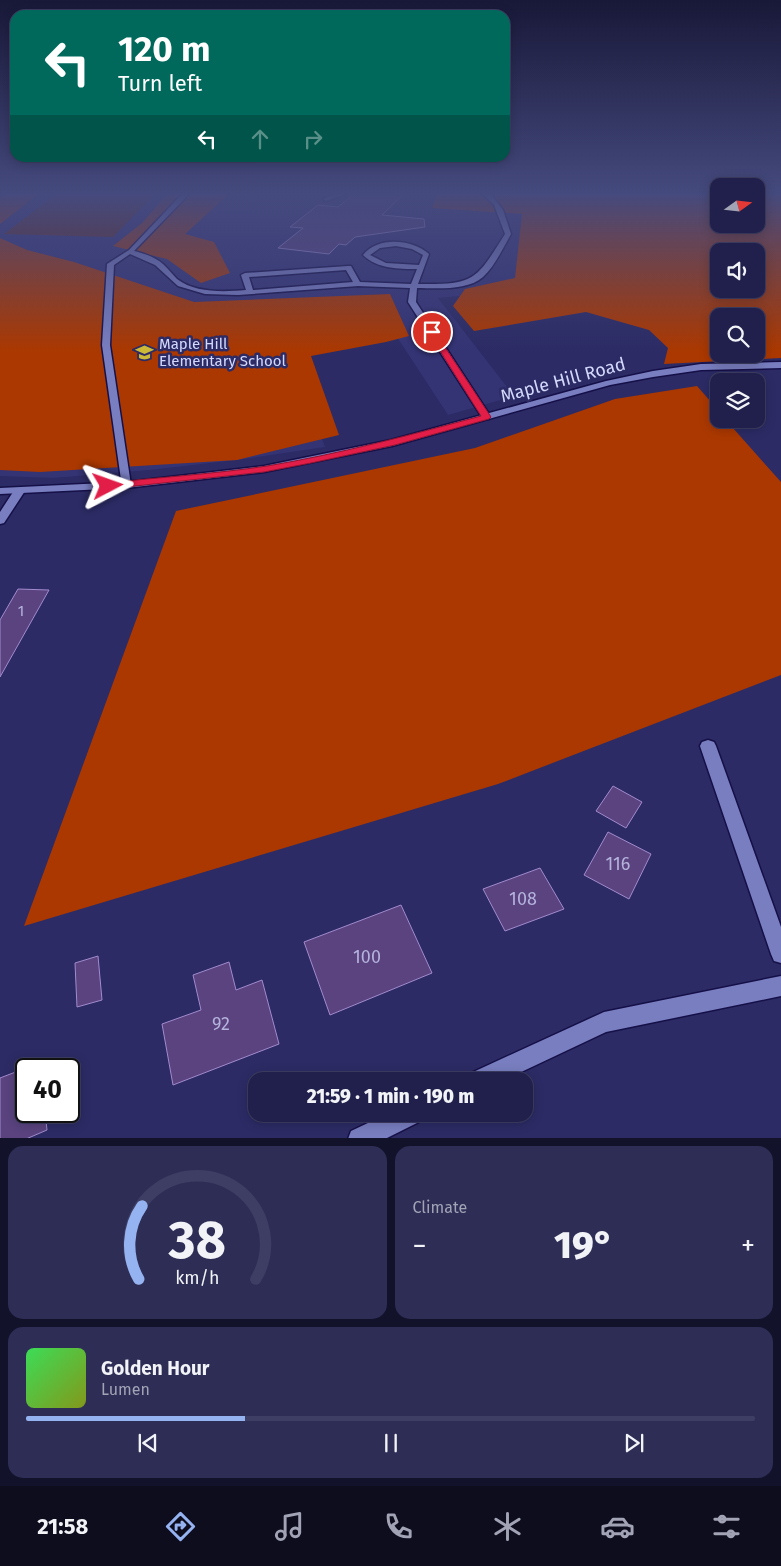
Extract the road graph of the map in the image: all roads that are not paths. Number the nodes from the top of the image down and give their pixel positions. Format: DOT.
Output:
graph roads {
  1 [pos="136,245"];
  2 [pos="385,245"];
  3 [pos="405,245"];
  4 [pos="501,245"];
  5 [pos="129,252"];
  6 [pos="421,267"];
  7 [pos="358,284"];
  8 [pos="414,285"];
  9 [pos="250,292"];
  10 [pos="781,365"];
  11 [pos="486,417"];
  12 [pos="126,485"];
  13 [pos="0,491"];
  14 [pos="19,491"];
  15 [pos="0,521"];
  16 [pos="708,746"];
  17 [pos="781,954"];
  18 [pos="781,986"];
  19 [pos="498,1072"];
  20 [pos="394,1122"];
  21 [pos="359,1138"];
  1 -- 5 [label="street"];
  2 -- 6 [label="street"];
  3 -- 6 [label="street"];
  4 -- 8 [label="street"];
  5 -- 9 [label="street"];
  5 -- 12 [label="street"];
  6 -- 8 [label="street"];
  7 -- 8 [label="street"];
  7 -- 9 [label="street"];
  7 -- 9 [label="street"];
  8 -- 11 [label="street"];
  10 -- 11 [label="street, Maple Hill Road"];
  11 -- 12 [label="street, Maple Hill Road"];
  12 -- 14 [label="street, Maple Hill Road"];
  13 -- 14 [label="street, Maple Hill Road"];
  14 -- 15 [label="street"];
  16 -- 17 [label="street"];
  18 -- 19 [label="street"];
  20 -- 21 [label="street"];
}
